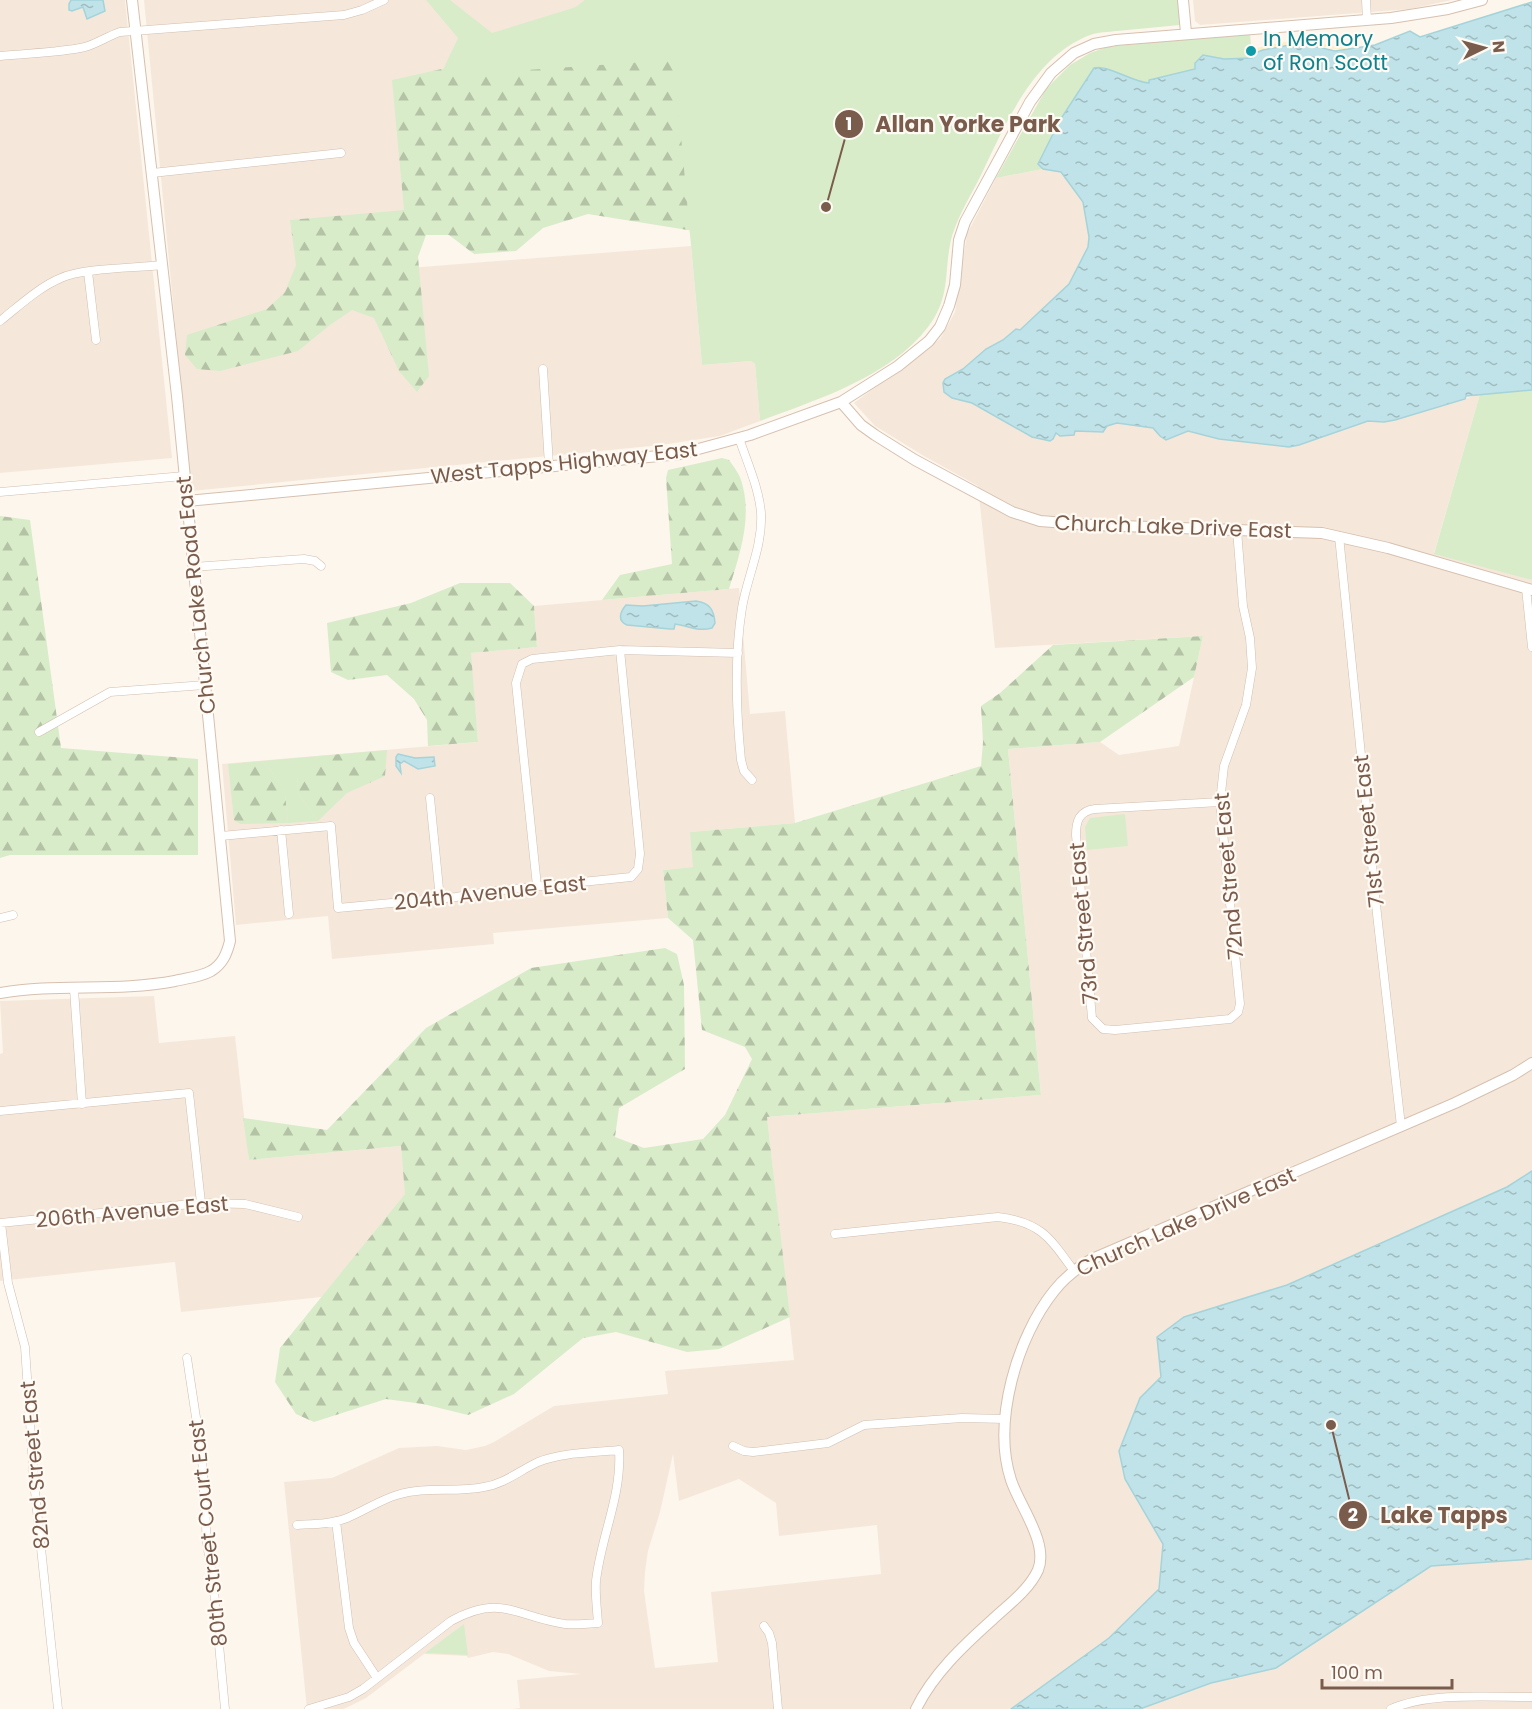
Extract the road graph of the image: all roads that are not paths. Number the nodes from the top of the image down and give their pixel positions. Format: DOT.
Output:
graph roads {
  1 [pos="132,0"];
  2 [pos="384,0"];
  3 [pos="1183,0"];
  4 [pos="1366,0"];
  5 [pos="1482,0"];
  6 [pos="1367,20"];
  7 [pos="136,32"];
  8 [pos="1186,33"];
  9 [pos="0,56"];
  10 [pos="341,153"];
  11 [pos="152,173"];
  12 [pos="162,265"];
  13 [pos="88,272"];
  14 [pos="0,321"];
  15 [pos="96,340"];
  16 [pos="543,369"];
  17 [pos="841,402"];
  18 [pos="739,438"];
  19 [pos="549,465"];
  20 [pos="184,476"];
  21 [pos="0,492"];
  22 [pos="187,501"];
  23 [pos="1238,530"];
  24 [pos="1339,536"];
  25 [pos="321,566"];
  26 [pos="193,567"];
  27 [pos="1529,589"];
  28 [pos="1532,647"];
  29 [pos="620,650"];
  30 [pos="738,653"];
  31 [pos="205,685"];
  32 [pos="39,732"];
  33 [pos="752,780"];
  34 [pos="430,798"];
  35 [pos="1220,802"];
  36 [pos="281,830"];
  37 [pos="221,836"];
  38 [pos="537,886"];
  39 [pos="440,899"];
  40 [pos="289,914"];
  41 [pos="13,915"];
  42 [pos="0,918"];
  43 [pos="74,989"];
  44 [pos="0,993"];
  45 [pos="1099,1026"];
  46 [pos="1532,1063"];
  47 [pos="82,1104"];
  48 [pos="0,1112"];
  49 [pos="1401,1126"];
  50 [pos="201,1203"];
  51 [pos="298,1217"];
  52 [pos="1,1223"];
  53 [pos="835,1234"];
  54 [pos="1074,1271"];
  55 [pos="187,1358"];
  56 [pos="1006,1419"];
  57 [pos="733,1446"];
  58 [pos="336,1521"];
  59 [pos="297,1525"];
  60 [pos="764,1626"];
  61 [pos="377,1678"];
  62 [pos="1532,1697"];
  63 [pos="58,1709"];
  64 [pos="225,1709"];
  65 [pos="309,1709"];
  66 [pos="777,1709"];
  67 [pos="916,1709"];
  68 [pos="1391,1709"];
  1 -- 7 [label="street, Church Lake Road East"];
  2 -- 7 [label="street"];
  3 -- 8 [label="street"];
  4 -- 6 [label="street"];
  5 -- 6 [label="street, West Tapps Highway East"];
  6 -- 8 [label="street, West Tapps Highway East"];
  7 -- 9 [label="street"];
  7 -- 11 [label="street, Church Lake Road East"];
  8 -- 17 [label="street, West Tapps Highway East"];
  10 -- 11 [label="street"];
  11 -- 12 [label="street, Church Lake Road East"];
  12 -- 13 [label="street"];
  12 -- 20 [label="street, Church Lake Road East"];
  13 -- 14 [label="street"];
  13 -- 15 [label="street"];
  16 -- 19 [label="street"];
  17 -- 18 [label="street, West Tapps Highway East"];
  17 -- 23 [label="street, Church Lake Drive East"];
  18 -- 19 [label="street, West Tapps Highway East"];
  18 -- 30 [label="street"];
  19 -- 22 [label="street, West Tapps Highway East"];
  20 -- 21 [label="street"];
  20 -- 22 [label="street, Church Lake Road East"];
  22 -- 26 [label="street, Church Lake Road East"];
  23 -- 24 [label="street, Church Lake Drive East"];
  23 -- 35 [label="street, 72nd Street East"];
  24 -- 27 [label="street, Church Lake Drive East"];
  24 -- 49 [label="street, 71st Street East"];
  25 -- 26 [label="street"];
  26 -- 31 [label="street, Church Lake Road East"];
  27 -- 28 [label="street"];
  29 -- 30 [label="street"];
  29 -- 38 [label="street"];
  29 -- 38 [label="street, 204th Avenue East"];
  30 -- 33 [label="street"];
  31 -- 32 [label="street"];
  31 -- 37 [label="street, Church Lake Road East"];
  34 -- 39 [label="street"];
  35 -- 45 [label="street, 72nd Street East"];
  35 -- 45 [label="street, 73rd Street East"];
  36 -- 37 [label="street"];
  36 -- 39 [label="street, 204th Avenue East"];
  36 -- 40 [label="street"];
  37 -- 43 [label="street, Church Lake Road East"];
  38 -- 39 [label="street, 204th Avenue East"];
  41 -- 42 [label="street"];
  43 -- 44 [label="street, Church Lake Road East"];
  43 -- 47 [label="street"];
  46 -- 49 [label="street, Church Lake Drive East"];
  47 -- 48 [label="street"];
  47 -- 50 [label="street"];
  49 -- 54 [label="street, Church Lake Drive East"];
  50 -- 51 [label="street, 206th Avenue East"];
  50 -- 52 [label="street, 206th Avenue East"];
  52 -- 63 [label="street, 82nd Street East"];
  53 -- 54 [label="street"];
  54 -- 56 [label="street, Church Lake Drive East"];
  55 -- 64 [label="street, 80th Street Court East"];
  56 -- 57 [label="street"];
  56 -- 67 [label="street, Church Lake Drive East"];
  58 -- 59 [label="street"];
  58 -- 61 [label="street"];
  58 -- 61 [label="street"];
  60 -- 66 [label="street"];
  61 -- 65 [label="street"];
  62 -- 68 [label="street"];
}
